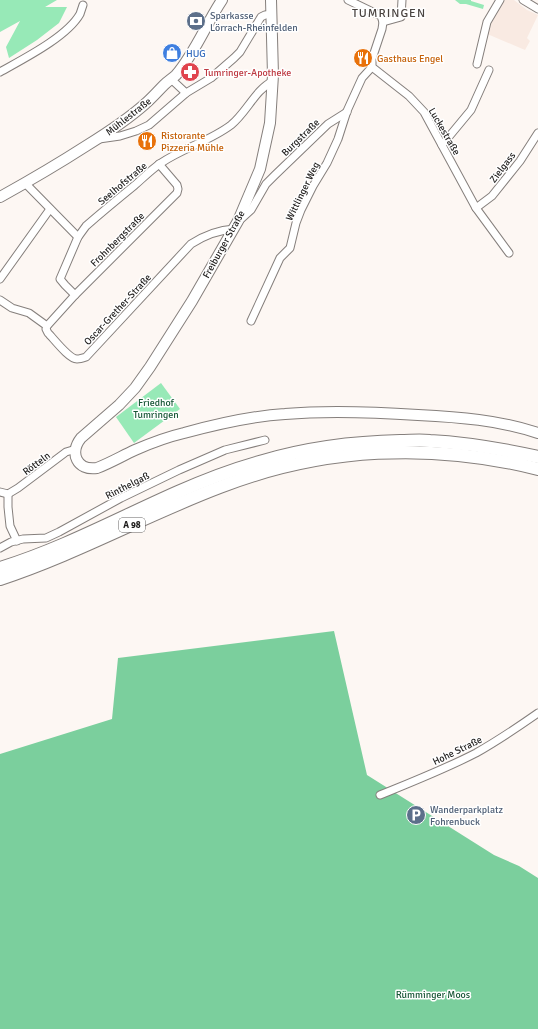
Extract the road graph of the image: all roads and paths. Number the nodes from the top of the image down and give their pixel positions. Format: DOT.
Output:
graph roads {
  1 [pos="222,0"];
  2 [pos="271,0"];
  3 [pos="348,0"];
  4 [pos="402,0"];
  5 [pos="500,0"];
  6 [pos="523,0"];
  7 [pos="83,5"];
  8 [pos="538,9"];
  9 [pos="269,14"];
  10 [pos="383,22"];
  11 [pos="476,64"];
  12 [pos="372,67"];
  13 [pos="490,70"];
  14 [pos="0,72"];
  15 [pos="171,79"];
  16 [pos="273,81"];
  17 [pos="186,93"];
  18 [pos="347,112"];
  19 [pos="538,133"];
  20 [pos="96,140"];
  21 [pos="442,145"];
  22 [pos="159,164"];
  23 [pos="25,183"];
  24 [pos="0,198"];
  25 [pos="476,208"];
  26 [pos="50,209"];
  27 [pos="236,225"];
  28 [pos="78,237"];
  29 [pos="509,253"];
  30 [pos="0,279"];
  31 [pos="75,295"];
  32 [pos="0,300"];
  33 [pos="251,321"];
  34 [pos="47,326"];
  35 [pos="538,433"];
  36 [pos="265,440"];
  37 [pos="76,448"];
  38 [pos="538,457"];
  39 [pos="281,462"];
  40 [pos="263,467"];
  41 [pos="538,469"];
  42 [pos="0,492"];
  43 [pos="8,494"];
  44 [pos="17,540"];
  45 [pos="0,548"];
  46 [pos="0,568"];
  47 [pos="0,578"];
  48 [pos="538,713"];
  49 [pos="380,795"];
  1 -- 15 [label="street, Mühlestraße"];
  2 -- 9 [label="street, Freiburger Straße"];
  3 -- 10 [label="street"];
  4 -- 10 [label="street"];
  5 -- 11 [label="street"];
  6 -- 8 [label="street"];
  7 -- 14 [label="street"];
  9 -- 16 [label="street, Freiburger Straße"];
  9 -- 17 [label="street"];
  10 -- 12 [label="street"];
  12 -- 18 [label="street"];
  12 -- 21 [label="street, Luckestraße"];
  13 -- 21 [label="street"];
  15 -- 17 [label="street"];
  15 -- 20 [label="street, Mühlestraße"];
  16 -- 22 [label="street, Seelhofstraße"];
  16 -- 27 [label="street, Freiburger Straße"];
  17 -- 20 [label="street"];
  18 -- 27 [label="street, Burgstraße"];
  18 -- 33 [label="street, Wittlinger Weg"];
  19 -- 25 [label="street, Zielgass"];
  20 -- 23 [label="street, Mühlestraße"];
  21 -- 25 [label="street, Luckestraße"];
  22 -- 28 [label="street, Seelhofstraße"];
  22 -- 31 [label="street, Frohnbergstraße"];
  23 -- 24 [label="street, Mühlestraße"];
  23 -- 26 [label="street"];
  25 -- 29 [label="street, Luckestraße"];
  26 -- 28 [label="street"];
  26 -- 30 [label="street"];
  27 -- 34 [label="street, Oscar-Grether-Straße"];
  27 -- 37 [label="street, Freiburger Straße"];
  28 -- 31 [label="street, Seelhofstraße"];
  31 -- 34 [label="street, Frohnbergstraße"];
  32 -- 34 [label="street, Oscar-Grether-Straße"];
  35 -- 37 [label="street"];
  36 -- 44 [label="street, Rinthelgaß"];
  37 -- 43 [label="street, Rötteln"];
  38 -- 39 [label="highway, A 98"];
  39 -- 40 [label="highway, A 98"];
  39 -- 41 [label="highway, A 98"];
  40 -- 46 [label="highway, A 98"];
  40 -- 47 [label="highway, A 98"];
  42 -- 43 [label="street"];
  43 -- 44 [label="street"];
  44 -- 45 [label="street, Rinthelgaß"];
  48 -- 49 [label="street, Hohe Straße"];
}
